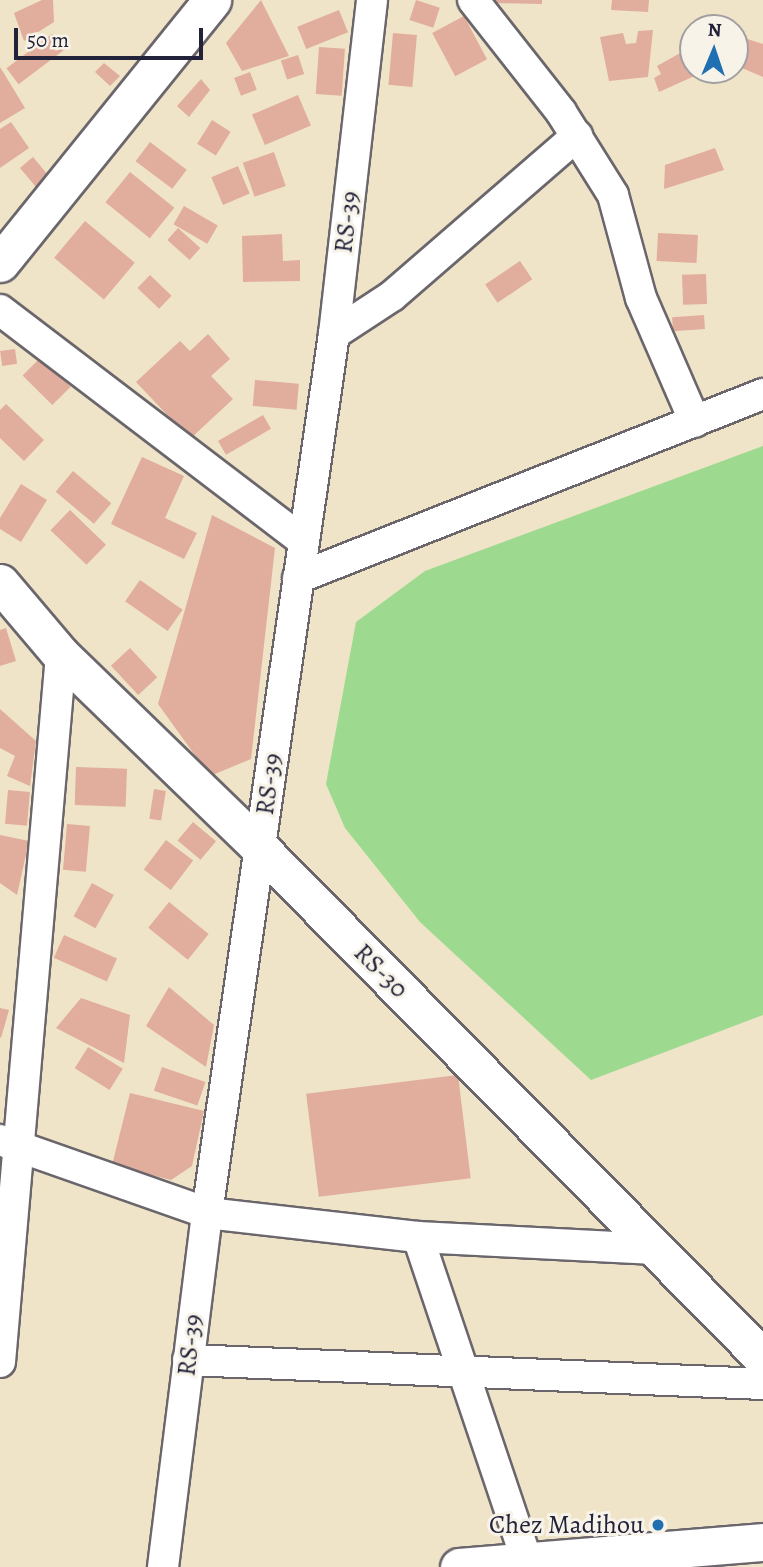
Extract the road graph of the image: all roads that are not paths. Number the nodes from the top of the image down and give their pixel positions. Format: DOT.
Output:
graph roads {
  1 [pos="212,0"];
  2 [pos="372,0"];
  3 [pos="473,0"];
  4 [pos="577,136"];
  5 [pos="0,263"];
  6 [pos="0,310"];
  7 [pos="334,334"];
  8 [pos="763,394"];
  9 [pos="695,422"];
  10 [pos="302,540"];
  11 [pos="298,578"];
  12 [pos="0,583"];
  13 [pos="61,655"];
  14 [pos="260,848"];
  15 [pos="9,1143"];
  16 [pos="207,1213"];
  17 [pos="418,1237"];
  18 [pos="655,1249"];
  19 [pos="763,1358"];
  20 [pos="188,1360"];
  21 [pos="0,1362"];
  22 [pos="465,1373"];
  23 [pos="763,1384"];
  24 [pos="763,1542"];
  25 [pos="528,1563"];
  26 [pos="163,1567"];
  27 [pos="459,1567"];
  1 -- 5 [label="street"];
  2 -- 7 [label="street, RS-39"];
  3 -- 4 [label="street"];
  4 -- 7 [label="street"];
  4 -- 9 [label="street"];
  6 -- 10 [label="street"];
  7 -- 10 [label="street, RS-39"];
  8 -- 9 [label="street"];
  9 -- 11 [label="street"];
  10 -- 11 [label="street, RS-39"];
  11 -- 14 [label="street, RS-39"];
  12 -- 13 [label="street, RS-30"];
  13 -- 14 [label="street, RS-30"];
  13 -- 15 [label="street"];
  14 -- 16 [label="street, RS-39"];
  14 -- 18 [label="street, RS-30"];
  15 -- 16 [label="street"];
  15 -- 21 [label="street"];
  16 -- 17 [label="street"];
  16 -- 20 [label="street, RS-39"];
  17 -- 18 [label="street"];
  17 -- 22 [label="street"];
  18 -- 19 [label="street, RS-30"];
  20 -- 22 [label="street"];
  20 -- 26 [label="street, RS-39"];
  22 -- 23 [label="street"];
  22 -- 25 [label="street"];
  24 -- 25 [label="street"];
  25 -- 27 [label="street"];
}
